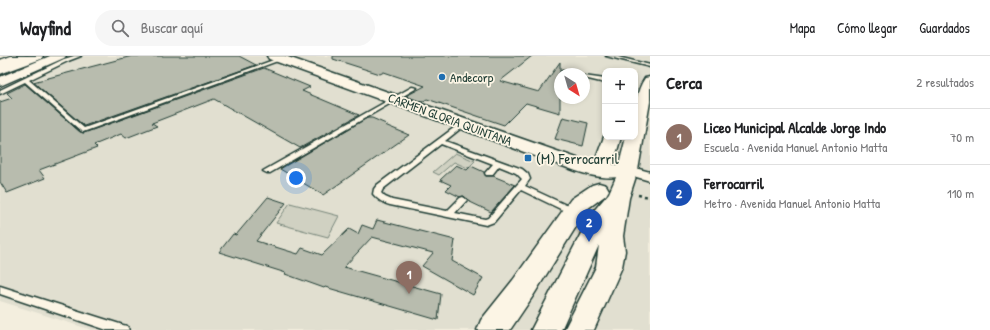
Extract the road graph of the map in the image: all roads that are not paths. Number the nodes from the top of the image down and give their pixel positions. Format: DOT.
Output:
graph roads {
  1 [pos="22,56"];
  2 [pos="37,56"];
  3 [pos="60,56"];
  4 [pos="79,56"];
  5 [pos="608,56"];
  6 [pos="277,57"];
  7 [pos="615,57"];
  8 [pos="0,64"];
  9 [pos="650,66"];
  10 [pos="0,70"];
  11 [pos="638,75"];
  12 [pos="590,78"];
  13 [pos="26,80"];
  14 [pos="602,80"];
  15 [pos="650,81"];
  16 [pos="0,82"];
  17 [pos="414,88"];
  18 [pos="0,92"];
  19 [pos="393,99"];
  20 [pos="638,123"];
  21 [pos="463,124"];
  22 [pos="612,140"];
  23 [pos="634,140"];
  24 [pos="440,141"];
  25 [pos="498,163"];
  26 [pos="628,170"];
  27 [pos="267,171"];
  28 [pos="490,172"];
  29 [pos="650,177"];
  30 [pos="521,187"];
  31 [pos="605,193"];
  32 [pos="463,200"];
  33 [pos="574,212"];
  34 [pos="449,214"];
  35 [pos="0,290"];
  36 [pos="550,323"];
  37 [pos="123,330"];
  38 [pos="492,330"];
  39 [pos="579,330"];
  1 -- 8 [label="main road"];
  2 -- 10 [label="main road"];
  3 -- 16 [label="street"];
  4 -- 13 [label="lane"];
  5 -- 7 [label="lane"];
  6 -- 13 [label="lane"];
  6 -- 19 [label="main road, CARMEN GLORIA QUINTANA"];
  7 -- 9 [label="lane"];
  9 -- 11 [label="main road"];
  12 -- 14 [label="lane"];
  13 -- 18 [label="lane"];
  15 -- 20 [label="main road"];
  17 -- 19 [label="lane"];
  19 -- 21 [label="main road, CARMEN GLORIA QUINTANA"];
  19 -- 27 [label="lane"];
  21 -- 24 [label="lane"];
  21 -- 31 [label="main road, CARMEN GLORIA QUINTANA"];
  22 -- 31 [label="main road"];
  23 -- 26 [label="main road"];
  24 -- 25 [label="lane"];
  24 -- 34 [label="lane"];
  25 -- 28 [label="lane"];
  25 -- 30 [label="lane"];
  26 -- 29 [label="street"];
  26 -- 31 [label="main road, CARMEN GLORIA QUINTANA"];
  26 -- 31 [label="street"];
  30 -- 33 [label="lane"];
  30 -- 34 [label="lane"];
  31 -- 33 [label="street"];
  31 -- 36 [label="street"];
  31 -- 39 [label="street"];
  32 -- 34 [label="lane"];
  33 -- 38 [label="street"];
  35 -- 37 [label="lane"];
}
